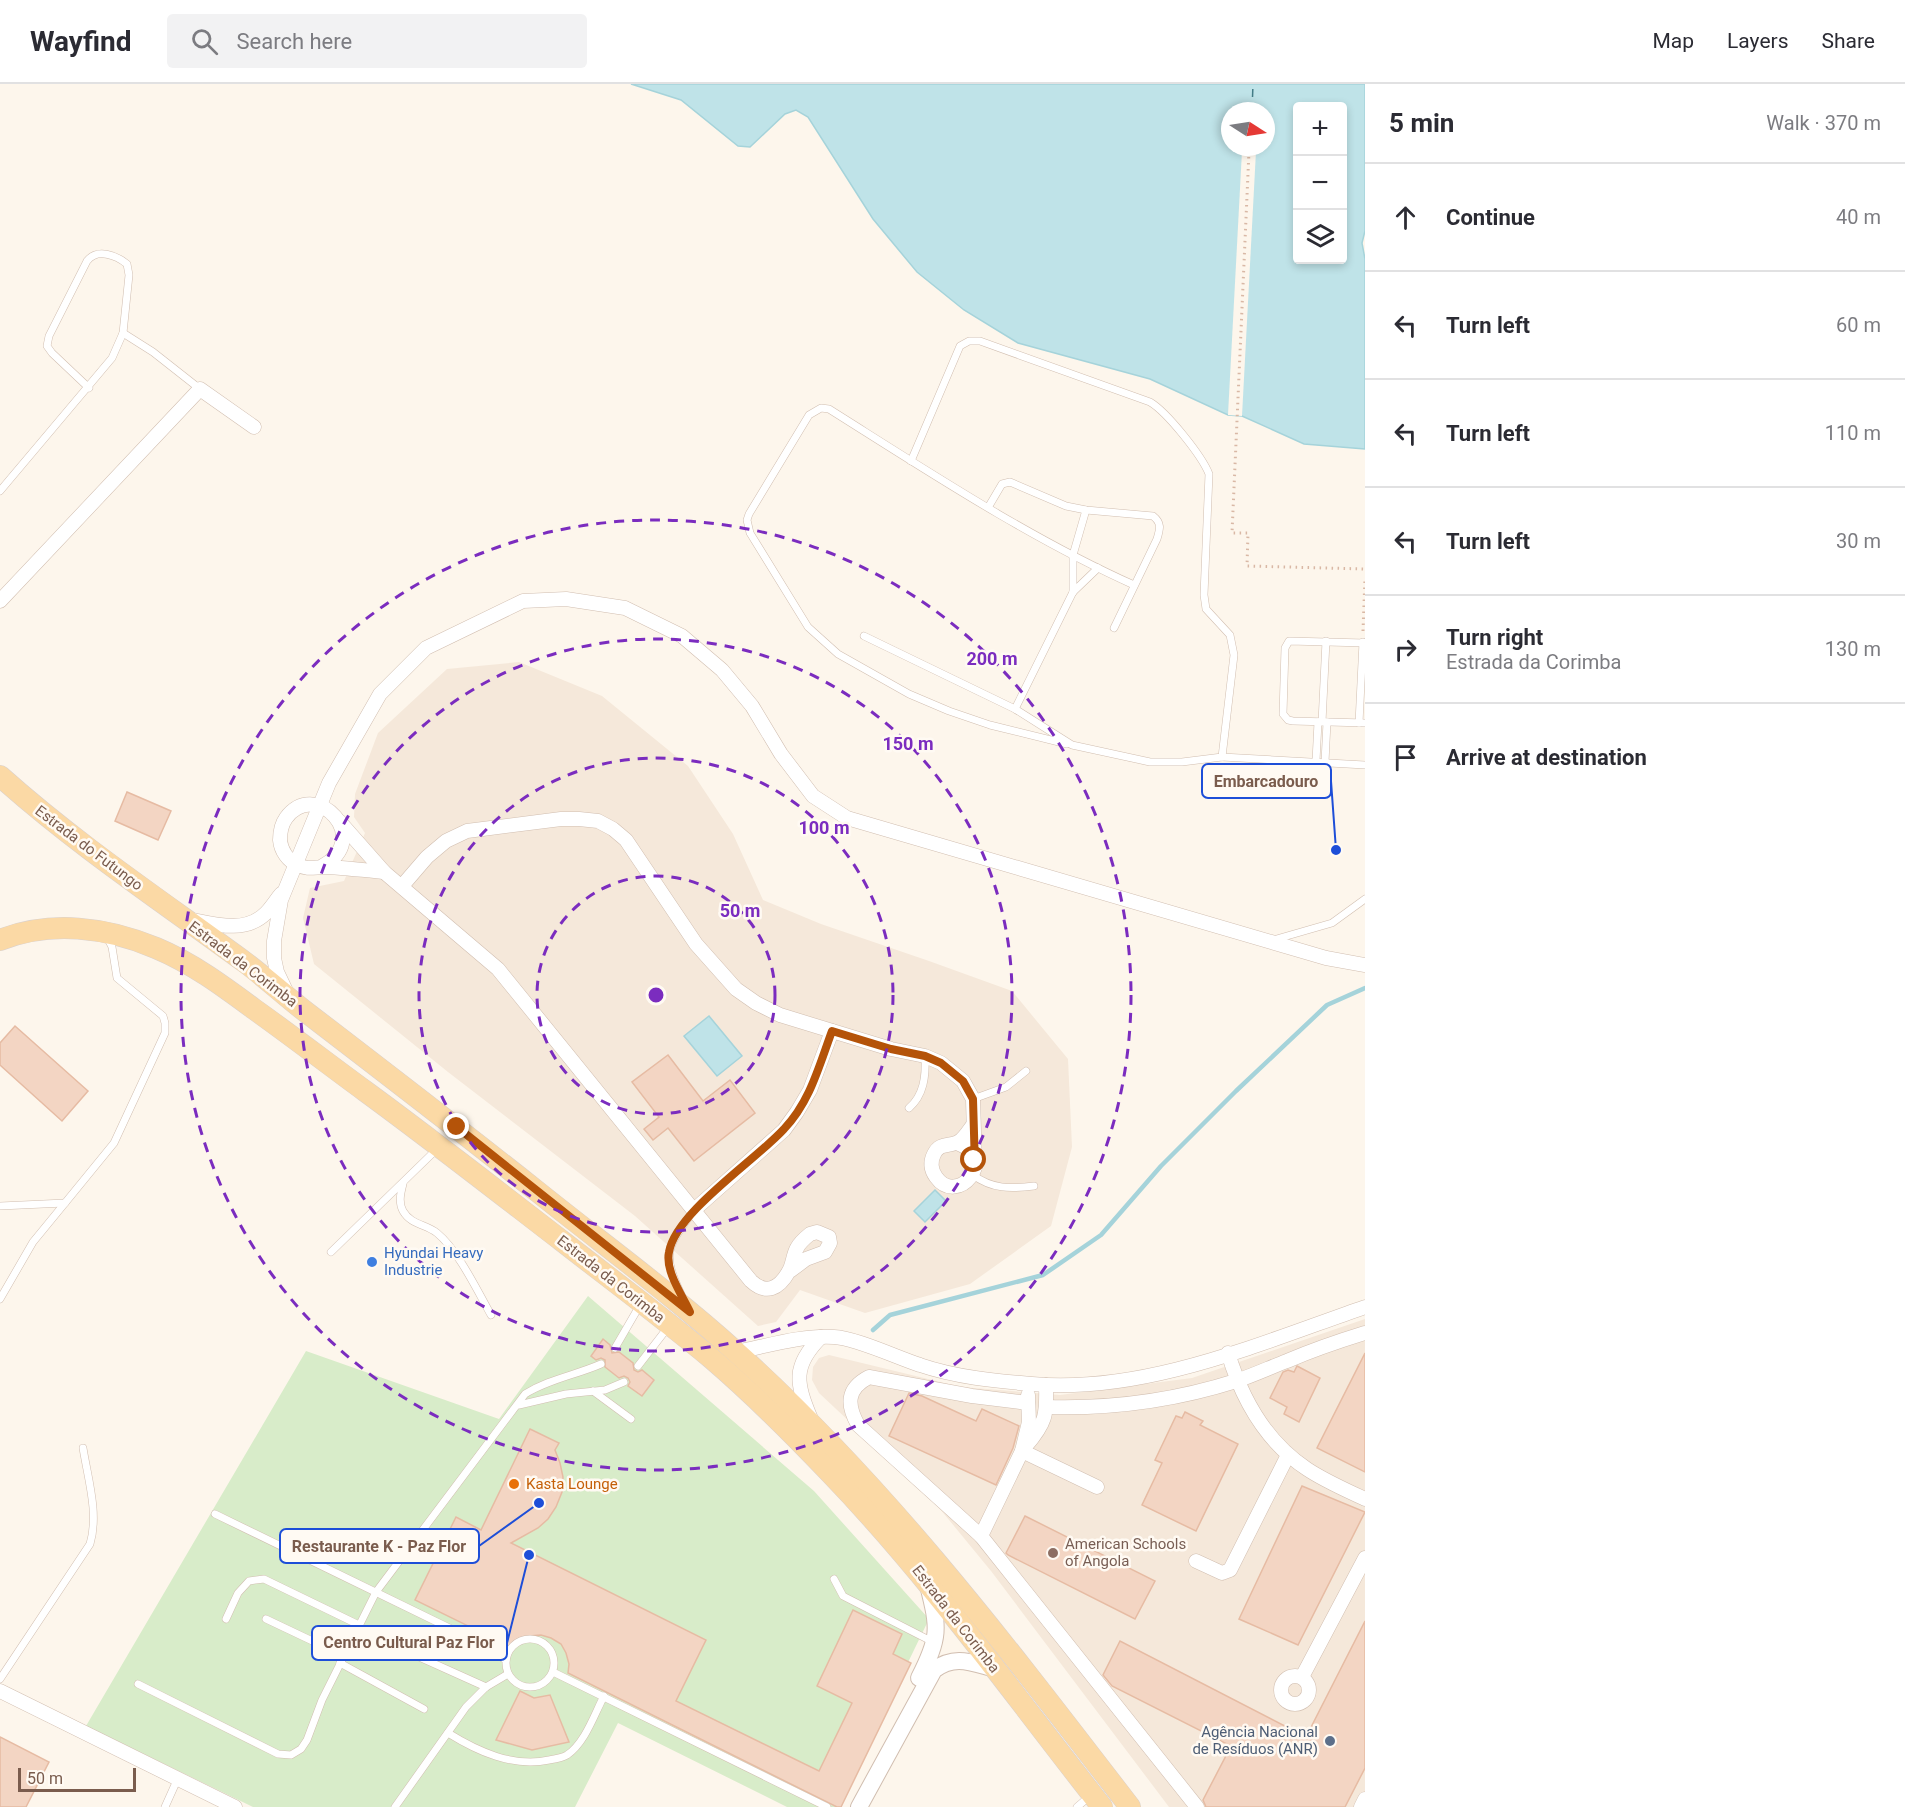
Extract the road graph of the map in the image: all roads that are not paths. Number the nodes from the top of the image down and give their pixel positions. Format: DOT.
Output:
graph roads {
  1 [pos="123,333"];
  2 [pos="89,388"];
  3 [pos="200,389"];
  4 [pos="254,427"];
  5 [pos="911,461"];
  6 [pos="0,491"];
  7 [pos="988,506"];
  8 [pos="1086,510"];
  9 [pos="1073,555"];
  10 [pos="1098,568"];
  11 [pos="1134,585"];
  12 [pos="1073,592"];
  13 [pos="0,601"];
  14 [pos="1114,628"];
  15 [pos="864,636"];
  16 [pos="1326,641"];
  17 [pos="1364,643"];
  18 [pos="1015,709"];
  19 [pos="1322,722"];
  20 [pos="1362,723"];
  21 [pos="1072,745"];
  22 [pos="1222,757"];
  23 [pos="1316,761"];
  24 [pos="1325,762"];
  25 [pos="1365,765"];
  26 [pos="0,776"];
  27 [pos="319,806"];
  28 [pos="339,821"];
  29 [pos="296,864"];
  30 [pos="321,867"];
  31 [pos="384,872"];
  32 [pos="288,886"];
  33 [pos="402,886"];
  34 [pos="1365,899"];
  35 [pos="180,917"];
  36 [pos="102,931"];
  37 [pos="0,940"];
  38 [pos="1271,940"];
  39 [pos="1365,965"];
  40 [pos="290,999"];
  41 [pos="832,1031"];
  42 [pos="925,1056"];
  43 [pos="1026,1071"];
  44 [pos="973,1099"];
  45 [pos="909,1108"];
  46 [pos="973,1125"];
  47 [pos="957,1143"];
  48 [pos="440,1146"];
  49 [pos="974,1171"];
  50 [pos="403,1184"];
  51 [pos="1034,1186"];
  52 [pos="64,1203"];
  53 [pos="0,1206"];
  54 [pos="694,1210"];
  55 [pos="331,1252"];
  56 [pos="789,1271"];
  57 [pos="0,1299"];
  58 [pos="641,1302"];
  59 [pos="1365,1307"];
  60 [pos="690,1312"];
  61 [pos="491,1315"];
  62 [pos="670,1325"];
  63 [pos="1365,1333"];
  64 [pos="821,1337"];
  65 [pos="615,1348"];
  66 [pos="736,1352"];
  67 [pos="1228,1353"];
  68 [pos="601,1364"];
  69 [pos="638,1366"];
  70 [pos="1236,1381"];
  71 [pos="624,1382"];
  72 [pos="1028,1384"];
  73 [pos="1046,1385"];
  74 [pos="593,1391"];
  75 [pos="1028,1403"];
  76 [pos="519,1405"];
  77 [pos="1047,1407"];
  78 [pos="631,1419"];
  79 [pos="813,1423"];
  80 [pos="83,1448"];
  81 [pos="1022,1451"];
  82 [pos="1288,1455"];
  83 [pos="1098,1487"];
  84 [pos="1365,1499"];
  85 [pos="215,1514"];
  86 [pos="981,1536"];
  87 [pos="1365,1558"];
  88 [pos="1196,1561"];
  89 [pos="834,1579"];
  90 [pos="927,1579"];
  91 [pos="376,1592"];
  92 [pos="226,1619"];
  93 [pos="266,1619"];
  94 [pos="358,1627"];
  95 [pos="935,1643"];
  96 [pos="342,1660"];
  97 [pos="506,1660"];
  98 [pos="996,1669"];
  99 [pos="553,1672"];
  100 [pos="508,1674"];
  101 [pos="1302,1677"];
  102 [pos="0,1679"];
  103 [pos="138,1684"];
  104 [pos="486,1687"];
  105 [pos="0,1691"];
  106 [pos="604,1696"];
  107 [pos="915,1702"];
  108 [pos="424,1709"];
  109 [pos="447,1733"];
  110 [pos="178,1778"];
  111 [pos="1365,1799"];
  112 [pos="1090,1803"];
  113 [pos="165,1807"];
  114 [pos="235,1807"];
  115 [pos="395,1807"];
  116 [pos="827,1807"];
  117 [pos="859,1807"];
  118 [pos="1130,1807"];
  119 [pos="1197,1807"];
  120 [pos="1361,1807"];
  1 -- 2 [label="lane"];
  1 -- 2 [label="lane"];
  1 -- 3 [label="lane"];
  2 -- 6 [label="lane"];
  3 -- 4 [label="street"];
  3 -- 13 [label="street"];
  5 -- 7 [label="lane"];
  5 -- 21 [label="lane"];
  5 -- 22 [label="lane"];
  7 -- 8 [label="lane"];
  7 -- 9 [label="lane"];
  8 -- 9 [label="lane"];
  8 -- 11 [label="lane"];
  9 -- 10 [label="lane"];
  9 -- 12 [label="lane"];
  10 -- 11 [label="lane"];
  10 -- 12 [label="lane"];
  11 -- 14 [label="lane"];
  12 -- 18 [label="lane"];
  15 -- 18 [label="lane"];
  16 -- 17 [label="lane"];
  16 -- 19 [label="lane"];
  16 -- 19 [label="lane"];
  17 -- 20 [label="lane"];
  18 -- 21 [label="lane"];
  19 -- 20 [label="lane"];
  19 -- 23 [label="lane"];
  19 -- 24 [label="lane"];
  21 -- 22 [label="lane"];
  22 -- 23 [label="lane"];
  23 -- 24 [label="lane"];
  24 -- 25 [label="lane"];
  26 -- 35 [label="main road, Estrada do Futungo"];
  27 -- 28 [label="street"];
  27 -- 29 [label="street"];
  27 -- 29 [label="street"];
  27 -- 38 [label="street"];
  28 -- 30 [label="street"];
  28 -- 31 [label="street"];
  29 -- 30 [label="street"];
  29 -- 32 [label="street"];
  30 -- 31 [label="street"];
  31 -- 33 [label="street"];
  32 -- 35 [label="street"];
  32 -- 40 [label="street"];
  33 -- 41 [label="street"];
  33 -- 54 [label="street"];
  34 -- 38 [label="lane"];
  35 -- 40 [label="main road, Estrada da Corimba"];
  36 -- 37 [label="main road, Estrada da Corimba"];
  36 -- 48 [label="main road, Estrada da Corimba"];
  36 -- 52 [label="lane"];
  38 -- 39 [label="street"];
  40 -- 60 [label="main road, Estrada da Corimba"];
  41 -- 42 [label="street"];
  41 -- 54 [label="street"];
  42 -- 44 [label="street"];
  42 -- 45 [label="lane"];
  43 -- 44 [label="lane"];
  44 -- 46 [label="street"];
  46 -- 47 [label="street"];
  46 -- 49 [label="street"];
  47 -- 49 [label="street"];
  47 -- 49 [label="street"];
  48 -- 50 [label="lane"];
  48 -- 58 [label="main road, Estrada da Corimba"];
  49 -- 51 [label="lane"];
  50 -- 55 [label="lane"];
  50 -- 61 [label="lane"];
  52 -- 53 [label="lane"];
  52 -- 57 [label="lane"];
  54 -- 56 [label="street"];
  54 -- 60 [label="lane"];
  58 -- 62 [label="main road, Estrada da Corimba"];
  58 -- 65 [label="lane"];
  59 -- 67 [label="street"];
  60 -- 66 [label="main road, Estrada da Corimba"];
  62 -- 69 [label="lane"];
  62 -- 90 [label="main road, Estrada da Corimba"];
  63 -- 70 [label="street"];
  64 -- 66 [label="street"];
  64 -- 72 [label="street"];
  64 -- 79 [label="street"];
  66 -- 79 [label="main road, Estrada da Corimba"];
  67 -- 70 [label="street"];
  67 -- 73 [label="street"];
  68 -- 76 [label="lane"];
  70 -- 77 [label="street"];
  70 -- 82 [label="street"];
  71 -- 74 [label="lane"];
  72 -- 73 [label="street"];
  72 -- 75 [label="street"];
  73 -- 77 [label="street"];
  74 -- 76 [label="lane"];
  74 -- 78 [label="lane"];
  75 -- 81 [label="street"];
  75 -- 86 [label="street"];
  76 -- 91 [label="lane"];
  77 -- 81 [label="street"];
  79 -- 118 [label="main road, Estrada da Corimba"];
  80 -- 102 [label="lane"];
  81 -- 83 [label="street"];
  81 -- 86 [label="street"];
  82 -- 84 [label="street"];
  82 -- 88 [label="street"];
  85 -- 91 [label="lane"];
  86 -- 119 [label="street"];
  87 -- 101 [label="street"];
  89 -- 95 [label="lane"];
  90 -- 95 [label="street"];
  90 -- 98 [label="main road, Estrada da Corimba"];
  91 -- 94 [label="lane"];
  91 -- 97 [label="lane"];
  92 -- 94 [label="lane"];
  93 -- 96 [label="lane"];
  94 -- 96 [label="lane"];
  94 -- 104 [label="lane"];
  95 -- 107 [label="street"];
  96 -- 103 [label="lane"];
  96 -- 108 [label="lane"];
  97 -- 99 [label="lane"];
  97 -- 100 [label="lane"];
  98 -- 107 [label="street"];
  98 -- 112 [label="main road, Estrada da Corimba"];
  99 -- 100 [label="lane"];
  99 -- 106 [label="lane"];
  100 -- 104 [label="lane"];
  104 -- 109 [label="lane"];
  105 -- 110 [label="street"];
  106 -- 109 [label="lane"];
  106 -- 116 [label="lane"];
  107 -- 117 [label="street"];
  109 -- 115 [label="lane"];
  110 -- 113 [label="lane"];
  110 -- 114 [label="street"];
  111 -- 120 [label="street"];
}
